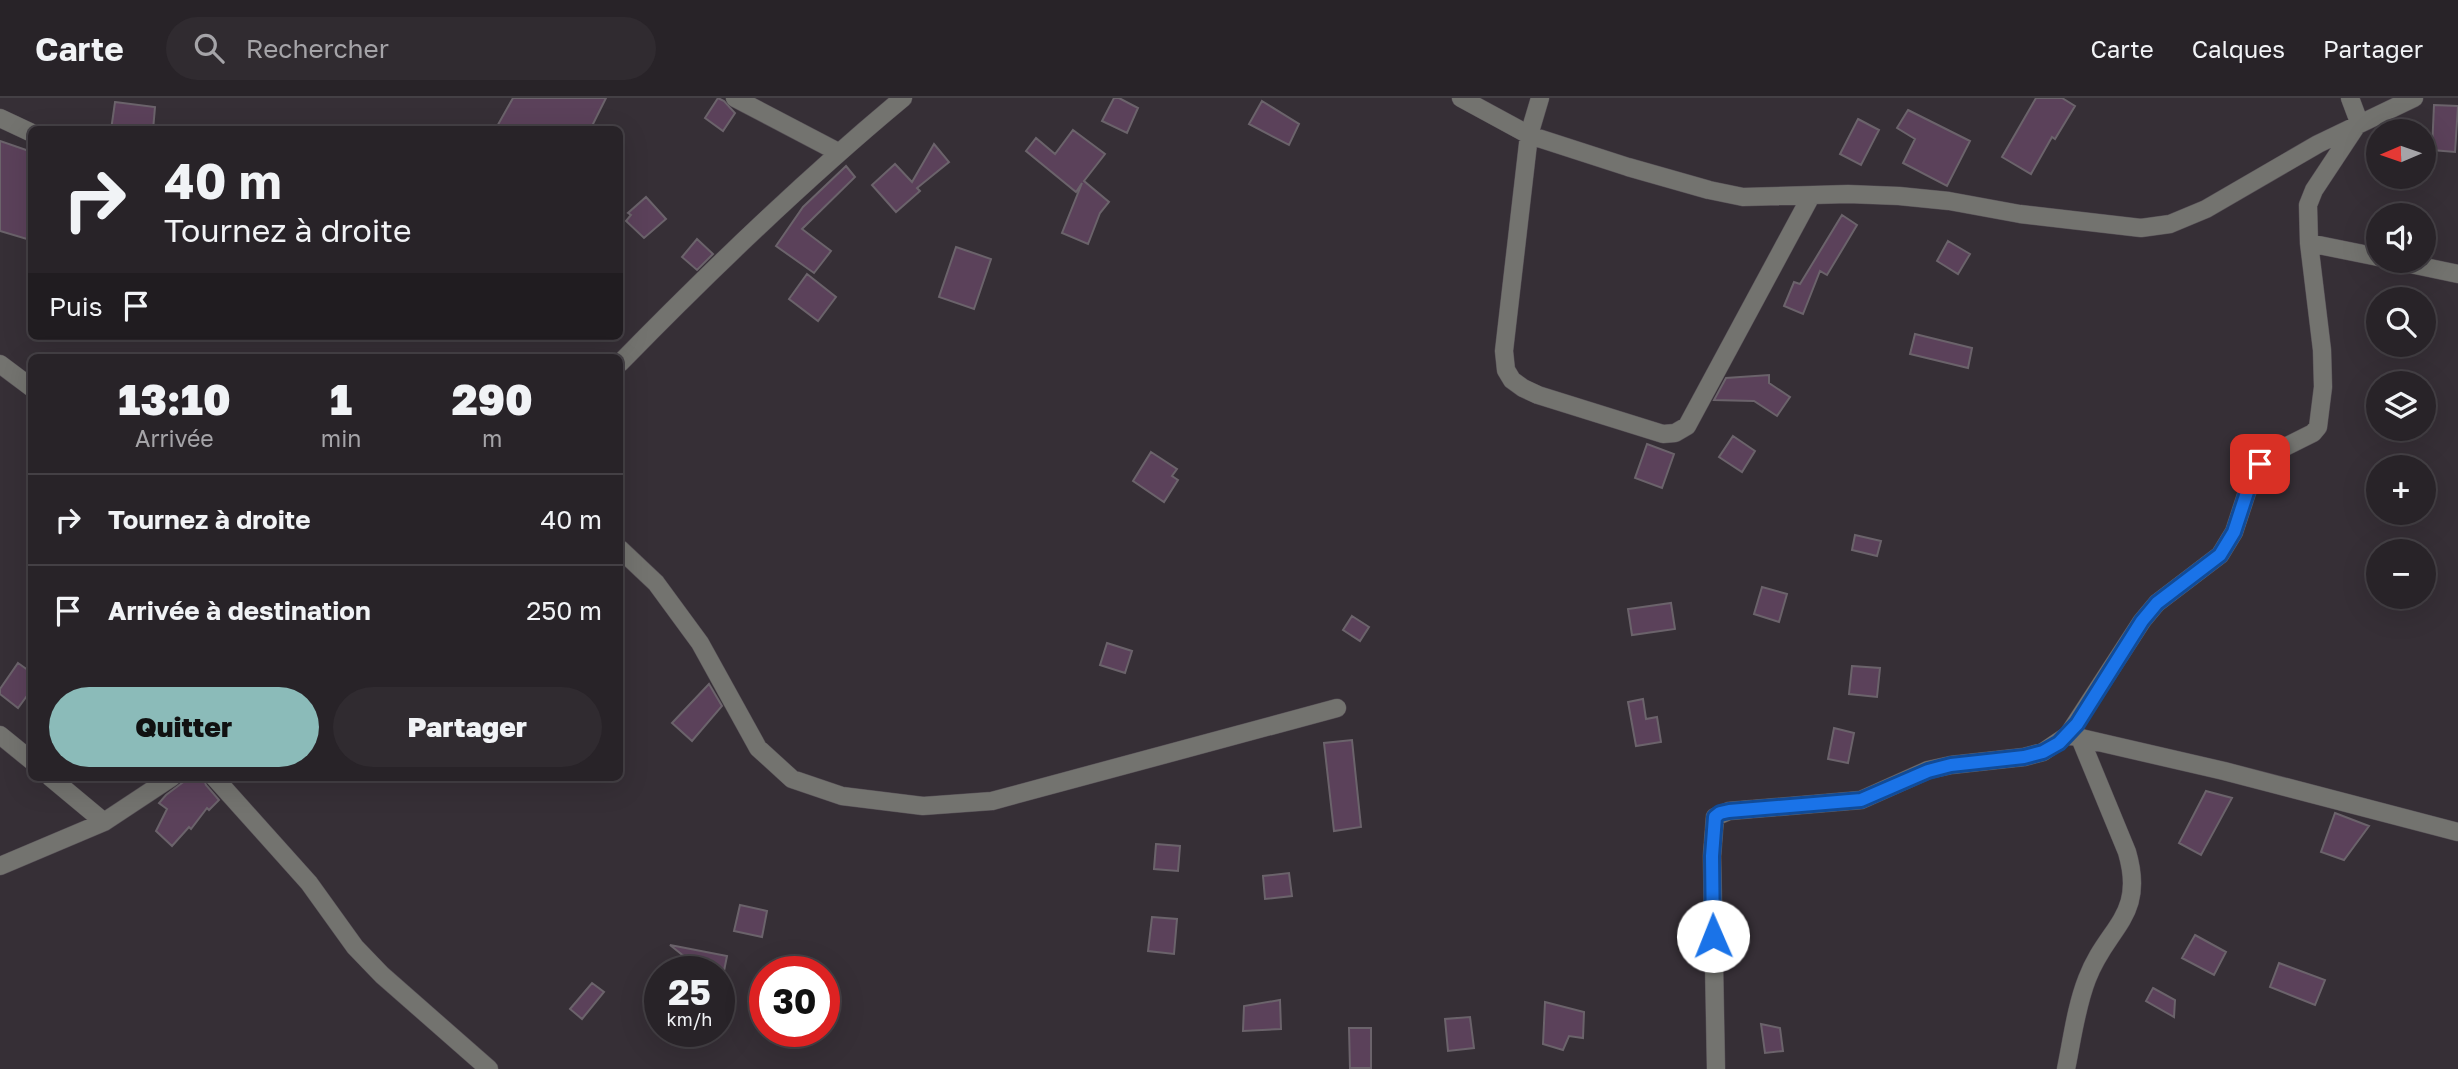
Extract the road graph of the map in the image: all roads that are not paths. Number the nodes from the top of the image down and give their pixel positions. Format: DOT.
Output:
graph roads {
  1 [pos="735,98"];
  2 [pos="903,98"];
  3 [pos="1461,98"];
  4 [pos="1540,98"];
  5 [pos="2350,98"];
  6 [pos="2414,98"];
  7 [pos="0,118"];
  8 [pos="2359,122"];
  9 [pos="28,132"];
  10 [pos="1529,135"];
  11 [pos="838,152"];
  12 [pos="1811,196"];
  13 [pos="2309,243"];
  14 [pos="2366,255"];
  15 [pos="2436,269"];
  16 [pos="2458,274"];
  17 [pos="623,360"];
  18 [pos="0,364"];
  19 [pos="28,385"];
  20 [pos="623,552"];
  21 [pos="1337,708"];
  22 [pos="0,735"];
  23 [pos="2074,737"];
  24 [pos="28,758"];
  25 [pos="55,781"];
  26 [pos="166,781"];
  27 [pos="219,781"];
  28 [pos="104,822"];
  29 [pos="2458,832"];
  30 [pos="0,866"];
  31 [pos="489,1069"];
  32 [pos="1716,1069"];
  33 [pos="2066,1069"];
  1 -- 11 [label="street"];
  2 -- 11 [label="street"];
  3 -- 10 [label="street"];
  4 -- 10 [label="street"];
  5 -- 8 [label="street"];
  6 -- 8 [label="street"];
  7 -- 9 [label="street"];
  8 -- 12 [label="street"];
  8 -- 13 [label="street"];
  10 -- 12 [label="street"];
  10 -- 12 [label="street"];
  11 -- 17 [label="street"];
  13 -- 14 [label="street"];
  13 -- 23 [label="street"];
  15 -- 16 [label="street"];
  18 -- 19 [label="street"];
  20 -- 21 [label="street"];
  22 -- 24 [label="street"];
  23 -- 29 [label="street"];
  23 -- 32 [label="street"];
  23 -- 33 [label="street"];
  25 -- 28 [label="street"];
  26 -- 28 [label="street"];
  27 -- 31 [label="street"];
  28 -- 30 [label="street"];
}
